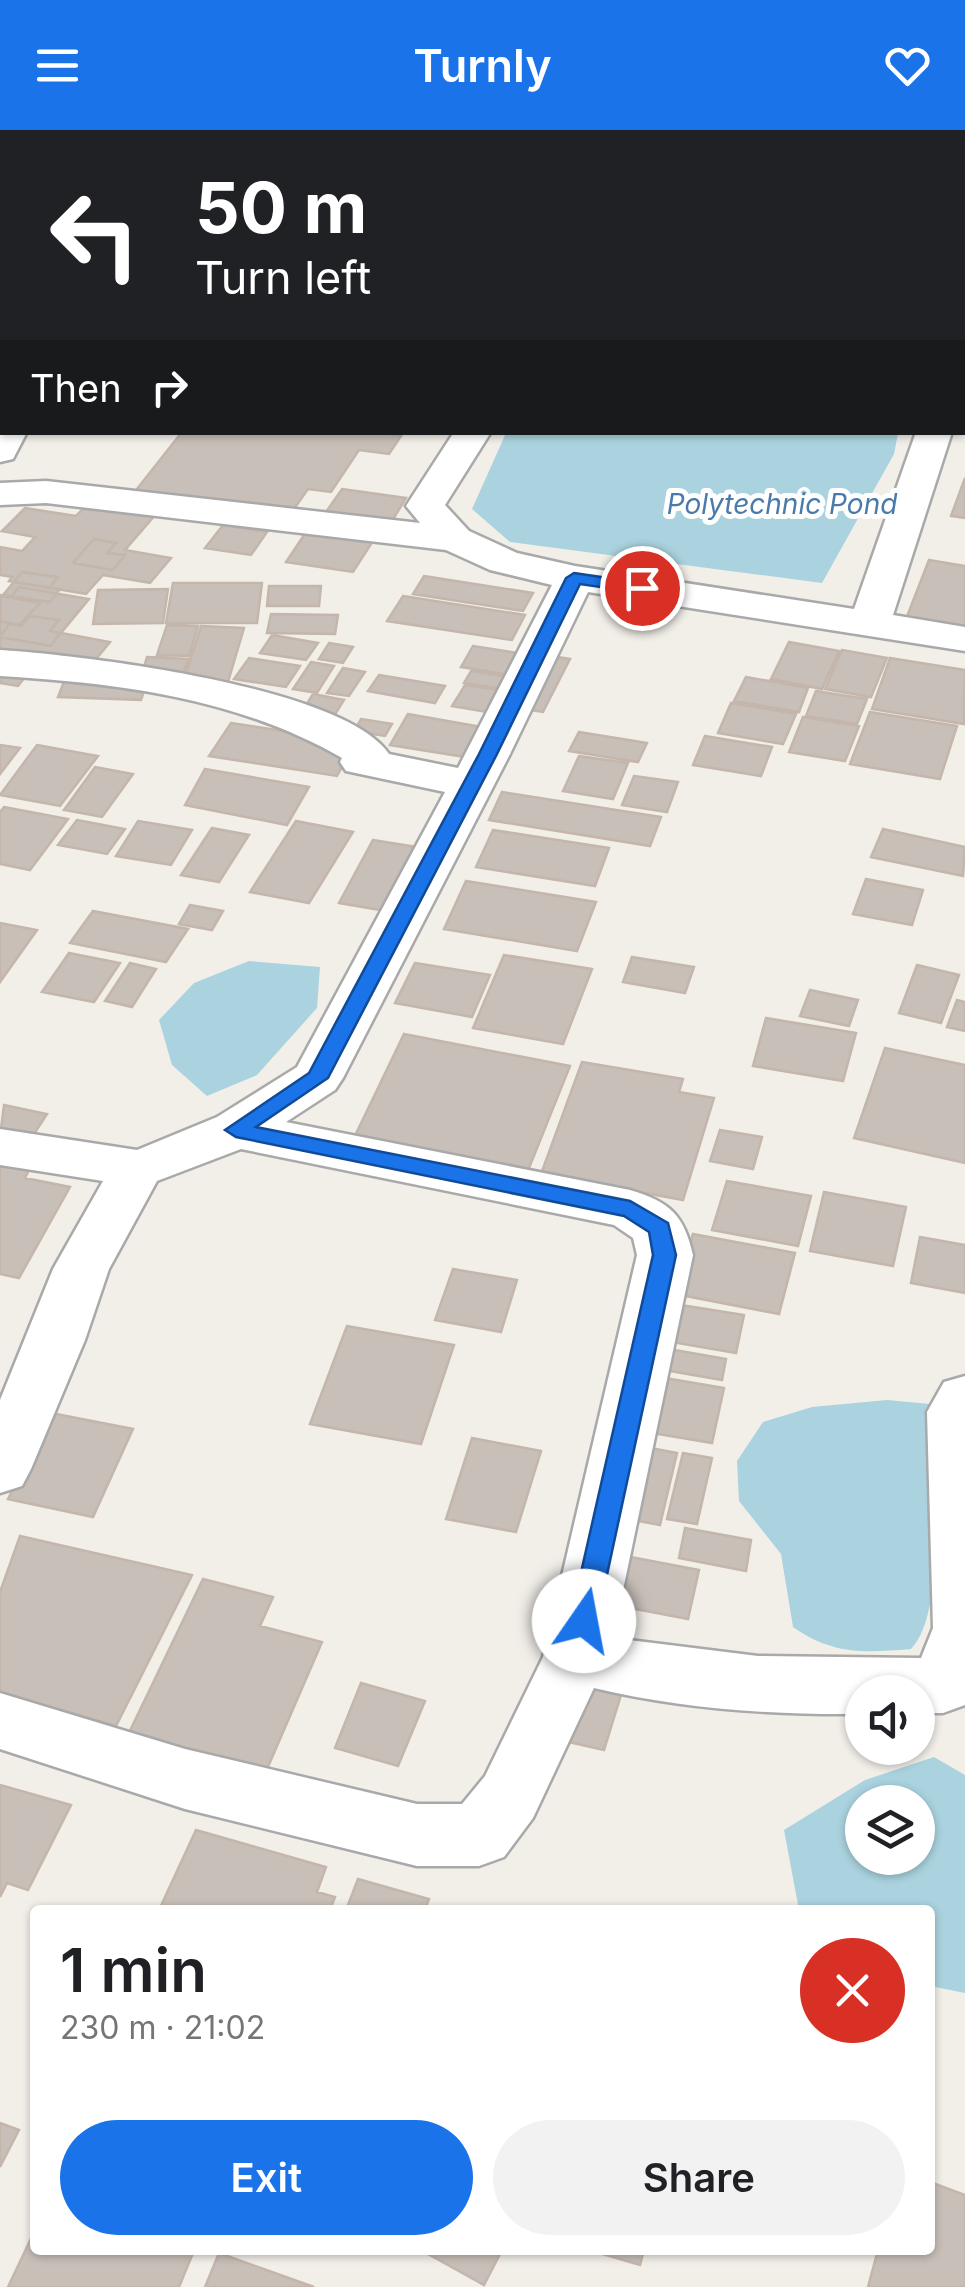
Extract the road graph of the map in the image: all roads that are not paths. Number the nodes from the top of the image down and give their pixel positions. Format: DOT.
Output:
graph roads {
  1 [pos="471,435"];
  2 [pos="933,435"];
  3 [pos="0,465"];
  4 [pos="46,492"];
  5 [pos="0,494"];
  6 [pos="456,538"];
  7 [pos="574,578"];
  8 [pos="870,622"];
  9 [pos="965,639"];
  10 [pos="0,662"];
  11 [pos="472,784"];
  12 [pos="236,1130"];
  13 [pos="0,1147"];
  14 [pos="136,1168"];
  15 [pos="965,1398"];
  16 [pos="0,1469"];
  17 [pos="576,1658"];
  18 [pos="0,1722"];
  1 -- 6 [label="street"];
  2 -- 8 [label="street"];
  3 -- 4 [label="street"];
  4 -- 5 [label="street"];
  4 -- 6 [label="street"];
  6 -- 7 [label="street"];
  7 -- 8 [label="street"];
  7 -- 11 [label="street"];
  8 -- 9 [label="street"];
  10 -- 11 [label="street"];
  11 -- 12 [label="street"];
  12 -- 14 [label="street"];
  12 -- 17 [label="street"];
  13 -- 14 [label="street"];
  14 -- 16 [label="street"];
  15 -- 17 [label="street"];
  17 -- 18 [label="street"];
}
